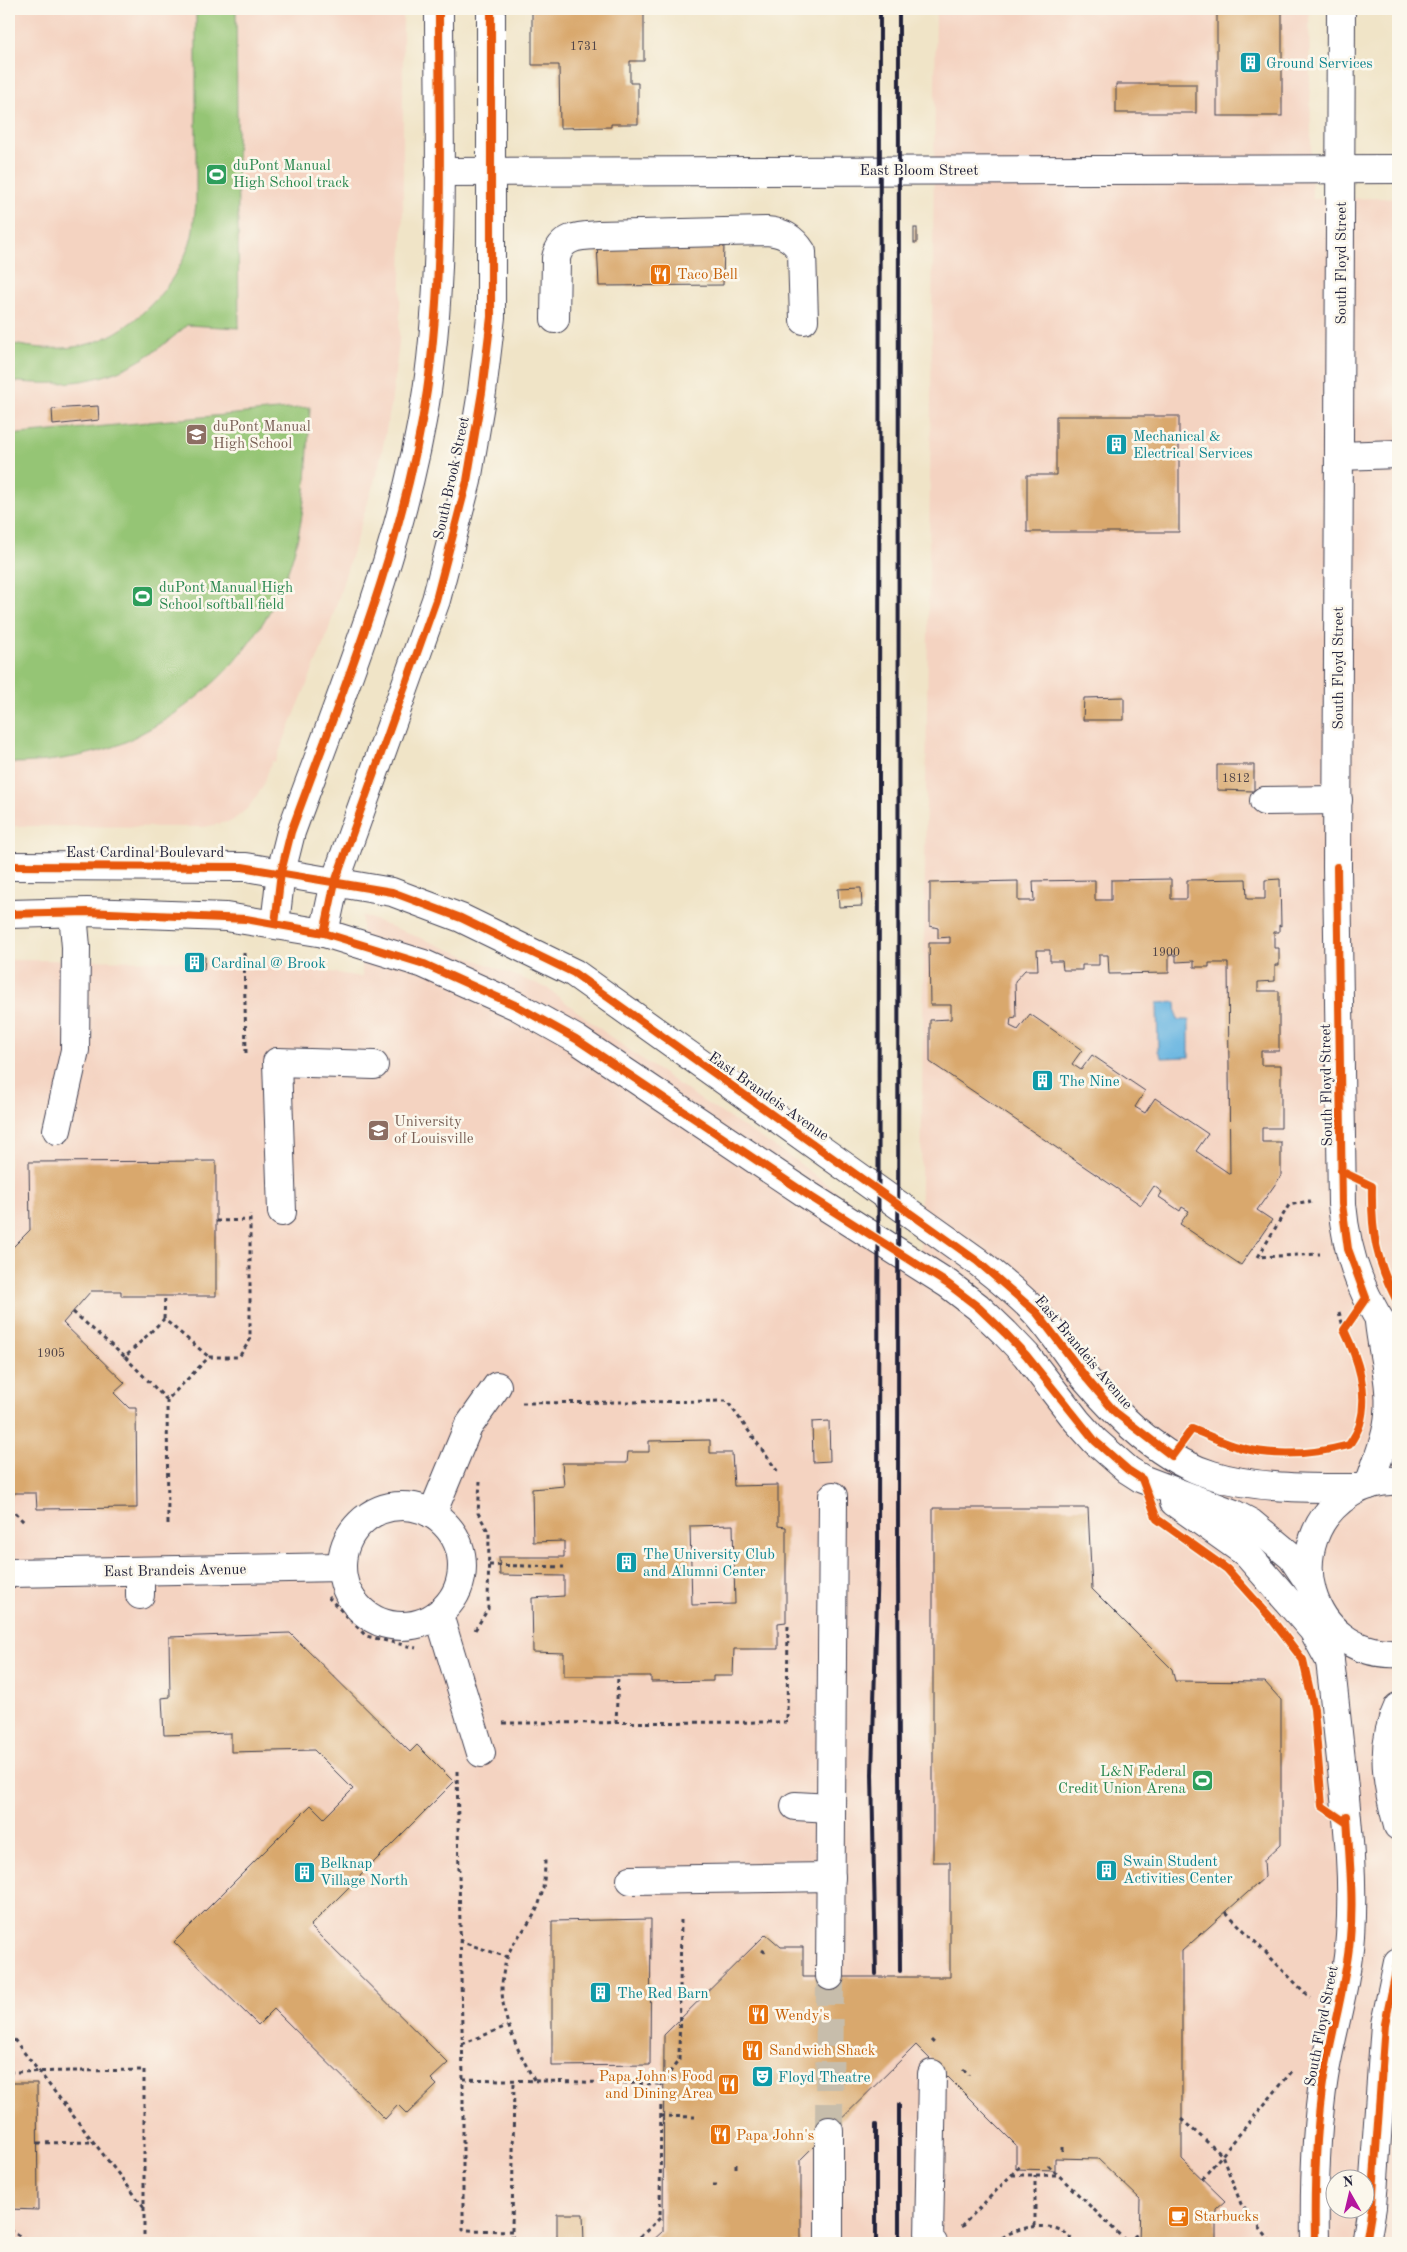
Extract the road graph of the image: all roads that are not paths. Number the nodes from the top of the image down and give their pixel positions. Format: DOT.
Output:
graph roads {
  1 [pos="439,9"];
  2 [pos="491,9"];
  3 [pos="1341,9"];
  4 [pos="1341,169"];
  5 [pos="1398,169"];
  6 [pos="439,172"];
  7 [pos="491,172"];
  8 [pos="555,319"];
  9 [pos="804,320"];
  10 [pos="1398,454"];
  11 [pos="1339,456"];
  12 [pos="1338,800"];
  13 [pos="1264,801"];
  14 [pos="9,866"];
  15 [pos="281,872"];
  16 [pos="335,882"];
  17 [pos="73,913"];
  18 [pos="9,914"];
  19 [pos="275,924"];
  20 [pos="324,933"];
  21 [pos="374,1065"];
  22 [pos="57,1130"];
  23 [pos="282,1212"];
  24 [pos="1373,1310"];
  25 [pos="1398,1346"];
  26 [pos="497,1386"];
  27 [pos="1142,1479"];
  28 [pos="1398,1481"];
  29 [pos="1364,1487"];
  30 [pos="833,1496"];
  31 [pos="432,1514"];
  32 [pos="342,1567"];
  33 [pos="9,1573"];
  34 [pos="1308,1581"];
  35 [pos="439,1615"];
  36 [pos="1324,1619"];
  37 [pos="1398,1653"];
  38 [pos="1330,1661"];
  39 [pos="1398,1707"];
  40 [pos="481,1753"];
  41 [pos="795,1806"];
  42 [pos="832,1808"];
  43 [pos="1398,1826"];
  44 [pos="831,1876"];
  45 [pos="631,1880"];
  46 [pos="1398,1962"];
  47 [pos="830,1976"];
  48 [pos="932,2074"];
  49 [pos="829,2131"];
  50 [pos="829,2243"];
  51 [pos="933,2243"];
  52 [pos="1314,2243"];
  53 [pos="1366,2243"];
  1 -- 6 [label="street"];
  2 -- 7 [label="street, South Brook Street"];
  3 -- 4 [label="street, South Floyd Street"];
  4 -- 5 [label="street, East Bloom Street"];
  4 -- 7 [label="street, East Bloom Street"];
  4 -- 11 [label="street, South Floyd Street"];
  6 -- 7 [label="street, East Bloom Street"];
  6 -- 15 [label="street"];
  7 -- 16 [label="street, South Brook Street"];
  8 -- 9 [label="street"];
  10 -- 11 [label="street"];
  11 -- 12 [label="street, South Floyd Street"];
  12 -- 13 [label="street"];
  12 -- 24 [label="street, South Floyd Street"];
  14 -- 15 [label="street, East Cardinal Boulevard"];
  15 -- 16 [label="street, East Brandeis Avenue"];
  15 -- 19 [label="street"];
  16 -- 20 [label="street, South Brook Street"];
  16 -- 29 [label="street, East Brandeis Avenue"];
  17 -- 18 [label="street"];
  17 -- 19 [label="street"];
  17 -- 22 [label="street"];
  19 -- 20 [label="street"];
  20 -- 27 [label="street"];
  21 -- 23 [label="street"];
  24 -- 25 [label="street, South Floyd Street"];
  24 -- 29 [label="street, South Floyd Street"];
  26 -- 31 [label="street"];
  27 -- 34 [label="street"];
  27 -- 38 [label="street"];
  28 -- 29 [label="street, East Brandeis Avenue"];
  29 -- 34 [label="street"];
  30 -- 42 [label="street"];
  31 -- 32 [label="street"];
  31 -- 35 [label="street"];
  32 -- 33 [label="street, East Brandeis Avenue"];
  32 -- 35 [label="street"];
  34 -- 36 [label="street"];
  35 -- 40 [label="street"];
  36 -- 37 [label="street"];
  36 -- 38 [label="street, South Floyd Street"];
  38 -- 52 [label="street, South Floyd Street"];
  39 -- 43 [label="street"];
  41 -- 42 [label="street"];
  42 -- 44 [label="street"];
  44 -- 45 [label="street"];
  44 -- 47 [label="street"];
  46 -- 53 [label="street"];
  48 -- 51 [label="street"];
  49 -- 50 [label="street"];
}
